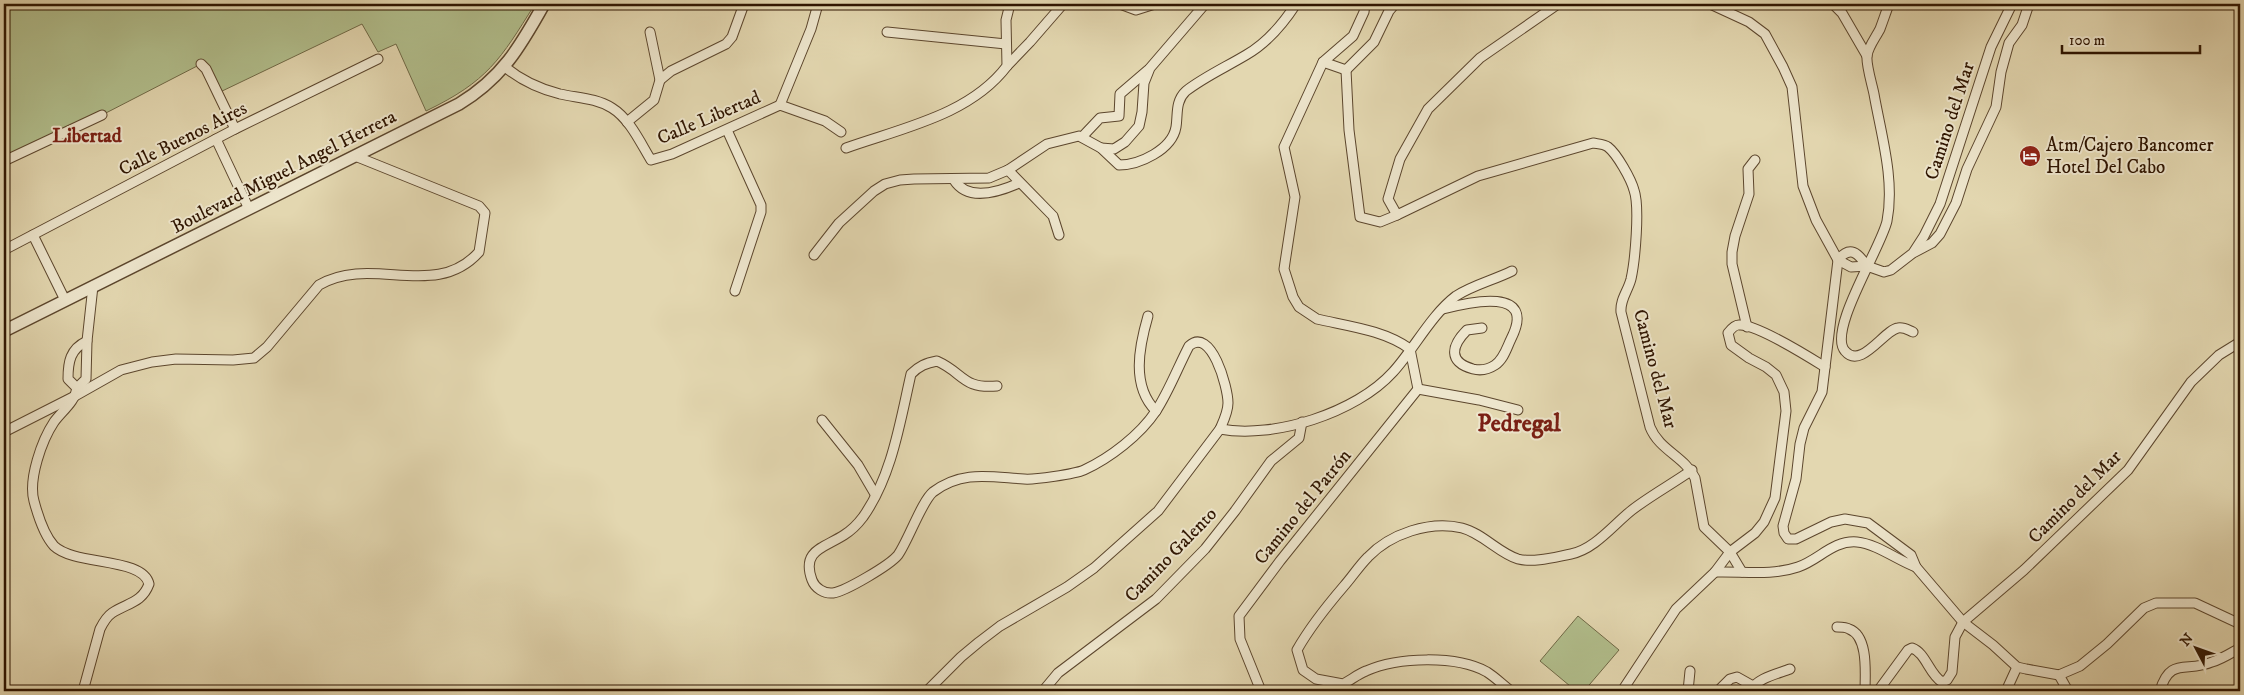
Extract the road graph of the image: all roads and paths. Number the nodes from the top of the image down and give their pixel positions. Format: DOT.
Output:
graph roads {
  1 [pos="544,4"];
  2 [pos="744,4"];
  3 [pos="818,4"];
  4 [pos="1010,4"];
  5 [pos="1062,4"];
  6 [pos="1120,4"];
  7 [pos="1155,4"];
  8 [pos="1205,4"];
  9 [pos="1296,4"];
  10 [pos="1365,4"];
  11 [pos="1395,4"];
  12 [pos="1558,4"];
  13 [pos="1710,4"];
  14 [pos="1833,4"];
  15 [pos="2012,4"];
  16 [pos="2029,4"];
  17 [pos="1886,5"];
  18 [pos="650,32"];
  19 [pos="887,32"];
  20 [pos="1006,44"];
  21 [pos="1867,56"];
  22 [pos="378,58"];
  23 [pos="1323,62"];
  24 [pos="201,64"];
  25 [pos="1007,66"];
  26 [pos="505,67"];
  27 [pos="1150,68"];
  28 [pos="1346,70"];
  29 [pos="660,80"];
  30 [pos="780,105"];
  31 [pos="102,115"];
  32 [pos="627,122"];
  33 [pos="235,129"];
  34 [pos="727,130"];
  35 [pos="841,132"];
  36 [pos="1082,137"];
  37 [pos="216,139"];
  38 [pos="846,148"];
  39 [pos="1101,148"];
  40 [pos="355,156"];
  41 [pos="1755,160"];
  42 [pos="4,161"];
  43 [pos="1008,170"];
  44 [pos="954,180"];
  45 [pos="1019,183"];
  46 [pos="249,209"];
  47 [pos="1397,215"];
  48 [pos="33,235"];
  49 [pos="1059,235"];
  50 [pos="4,250"];
  51 [pos="1913,253"];
  52 [pos="814,255"];
  53 [pos="1838,260"];
  54 [pos="1866,266"];
  55 [pos="1512,270"];
  56 [pos="93,286"];
  57 [pos="735,291"];
  58 [pos="65,300"];
  59 [pos="1441,310"];
  60 [pos="1148,316"];
  61 [pos="1747,327"];
  62 [pos="5,328"];
  63 [pos="1482,328"];
  64 [pos="1913,332"];
  65 [pos="87,341"];
  66 [pos="2240,342"];
  67 [pos="1410,349"];
  68 [pos="1825,367"];
  69 [pos="997,386"];
  70 [pos="1418,390"];
  71 [pos="76,392"];
  72 [pos="1518,410"];
  73 [pos="1156,411"];
  74 [pos="822,420"];
  75 [pos="1302,422"];
  76 [pos="1220,429"];
  77 [pos="4,432"];
  78 [pos="1692,470"];
  79 [pos="875,494"];
  80 [pos="1730,552"];
  81 [pos="1916,567"];
  82 [pos="1714,572"];
  83 [pos="1742,572"];
  84 [pos="1963,622"];
  85 [pos="2240,624"];
  86 [pos="1837,627"];
  87 [pos="2240,648"];
  88 [pos="2017,667"];
  89 [pos="1790,669"];
  90 [pos="1690,671"];
  91 [pos="2059,674"];
  92 [pos="1751,688"];
  93 [pos="83,691"];
  94 [pos="927,691"];
  95 [pos="1043,691"];
  96 [pos="1261,691"];
  97 [pos="1511,691"];
  98 [pos="1622,691"];
  99 [pos="1688,691"];
  100 [pos="1718,691"];
  101 [pos="1865,691"];
  102 [pos="1878,691"];
  103 [pos="2006,691"];
  104 [pos="2068,691"];
  105 [pos="2160,691"];
  1 -- 26 [label="street, Boulevard Miguel Angel Herrera"];
  2 -- 29 [label="street"];
  3 -- 30 [label="street, Calle Libertad"];
  4 -- 20 [label="street"];
  5 -- 25 [label="street"];
  6 -- 7 [label="street"];
  8 -- 27 [label="street"];
  9 -- 39 [label="street"];
  10 -- 23 [label="street"];
  11 -- 28 [label="street"];
  12 -- 47 [label="street"];
  13 -- 53 [label="street"];
  14 -- 21 [label="street"];
  15 -- 51 [label="street, Camino del Mar"];
  16 -- 51 [label="street"];
  17 -- 21 [label="street"];
  18 -- 29 [label="street"];
  19 -- 20 [label="street"];
  20 -- 25 [label="street"];
  21 -- 54 [label="street"];
  22 -- 33 [label="street, Calle Buenos Aires"];
  23 -- 28 [label="street"];
  23 -- 67 [label="street"];
  24 -- 33 [label="street"];
  25 -- 38 [label="street"];
  26 -- 32 [label="street"];
  26 -- 40 [label="street, Boulevard Miguel Angel Herrera"];
  27 -- 36 [label="street"];
  27 -- 39 [label="street"];
  28 -- 47 [label="street, Camino del Mar"];
  29 -- 32 [label="street"];
  30 -- 34 [label="street, Calle Libertad"];
  30 -- 35 [label="street, Calle Libertad"];
  31 -- 42 [label="street"];
  32 -- 34 [label="street, Calle Libertad"];
  33 -- 37 [label="street, Calle Buenos Aires"];
  34 -- 57 [label="street"];
  36 -- 39 [label="street"];
  36 -- 43 [label="street"];
  37 -- 46 [label="street"];
  37 -- 48 [label="street, Calle Buenos Aires"];
  40 -- 46 [label="street, Boulevard Miguel Angel Herrera"];
  40 -- 71 [label="street"];
  41 -- 61 [label="street"];
  43 -- 44 [label="street"];
  43 -- 45 [label="street"];
  44 -- 45 [label="street"];
  44 -- 52 [label="street"];
  45 -- 49 [label="street"];
  46 -- 56 [label="street, Boulevard Miguel Angel Herrera"];
  47 -- 78 [label="street, Camino del Mar"];
  48 -- 50 [label="street, Calle Buenos Aires"];
  48 -- 58 [label="street"];
  51 -- 54 [label="street, Camino del Mar"];
  53 -- 54 [label="street, Camino del Mar"];
  53 -- 54 [label="street, Camino del Mar"];
  53 -- 68 [label="street"];
  54 -- 64 [label="street"];
  55 -- 59 [label="street"];
  56 -- 58 [label="street, Boulevard Miguel Angel Herrera"];
  56 -- 65 [label="street"];
  58 -- 62 [label="street, Boulevard Miguel Angel Herrera"];
  59 -- 63 [label="street"];
  59 -- 67 [label="street"];
  60 -- 73 [label="street"];
  61 -- 68 [label="street"];
  61 -- 80 [label="street"];
  65 -- 71 [label="street"];
  65 -- 71 [label="street"];
  66 -- 84 [label="street, Camino del Mar"];
  67 -- 70 [label="street"];
  67 -- 75 [label="street"];
  68 -- 81 [label="street"];
  69 -- 79 [label="street"];
  70 -- 72 [label="street"];
  70 -- 96 [label="street, Camino del Patrón"];
  71 -- 77 [label="street"];
  71 -- 93 [label="street"];
  73 -- 76 [label="street"];
  73 -- 79 [label="street"];
  74 -- 79 [label="street"];
  75 -- 76 [label="street"];
  75 -- 95 [label="street, Camino Galento"];
  76 -- 94 [label="street"];
  78 -- 80 [label="street"];
  78 -- 97 [label="street"];
  80 -- 82 [label="street"];
  80 -- 83 [label="street"];
  81 -- 83 [label="street"];
  81 -- 84 [label="street"];
  82 -- 83 [label="street"];
  82 -- 98 [label="street"];
  84 -- 88 [label="street"];
  84 -- 102 [label="street"];
  85 -- 91 [label="street"];
  86 -- 101 [label="street"];
  87 -- 105 [label="street"];
  88 -- 91 [label="street"];
  88 -- 103 [label="street"];
  89 -- 92 [label="street"];
  90 -- 99 [label="street"];
  91 -- 104 [label="street"];
  92 -- 100 [label="street"];
}
